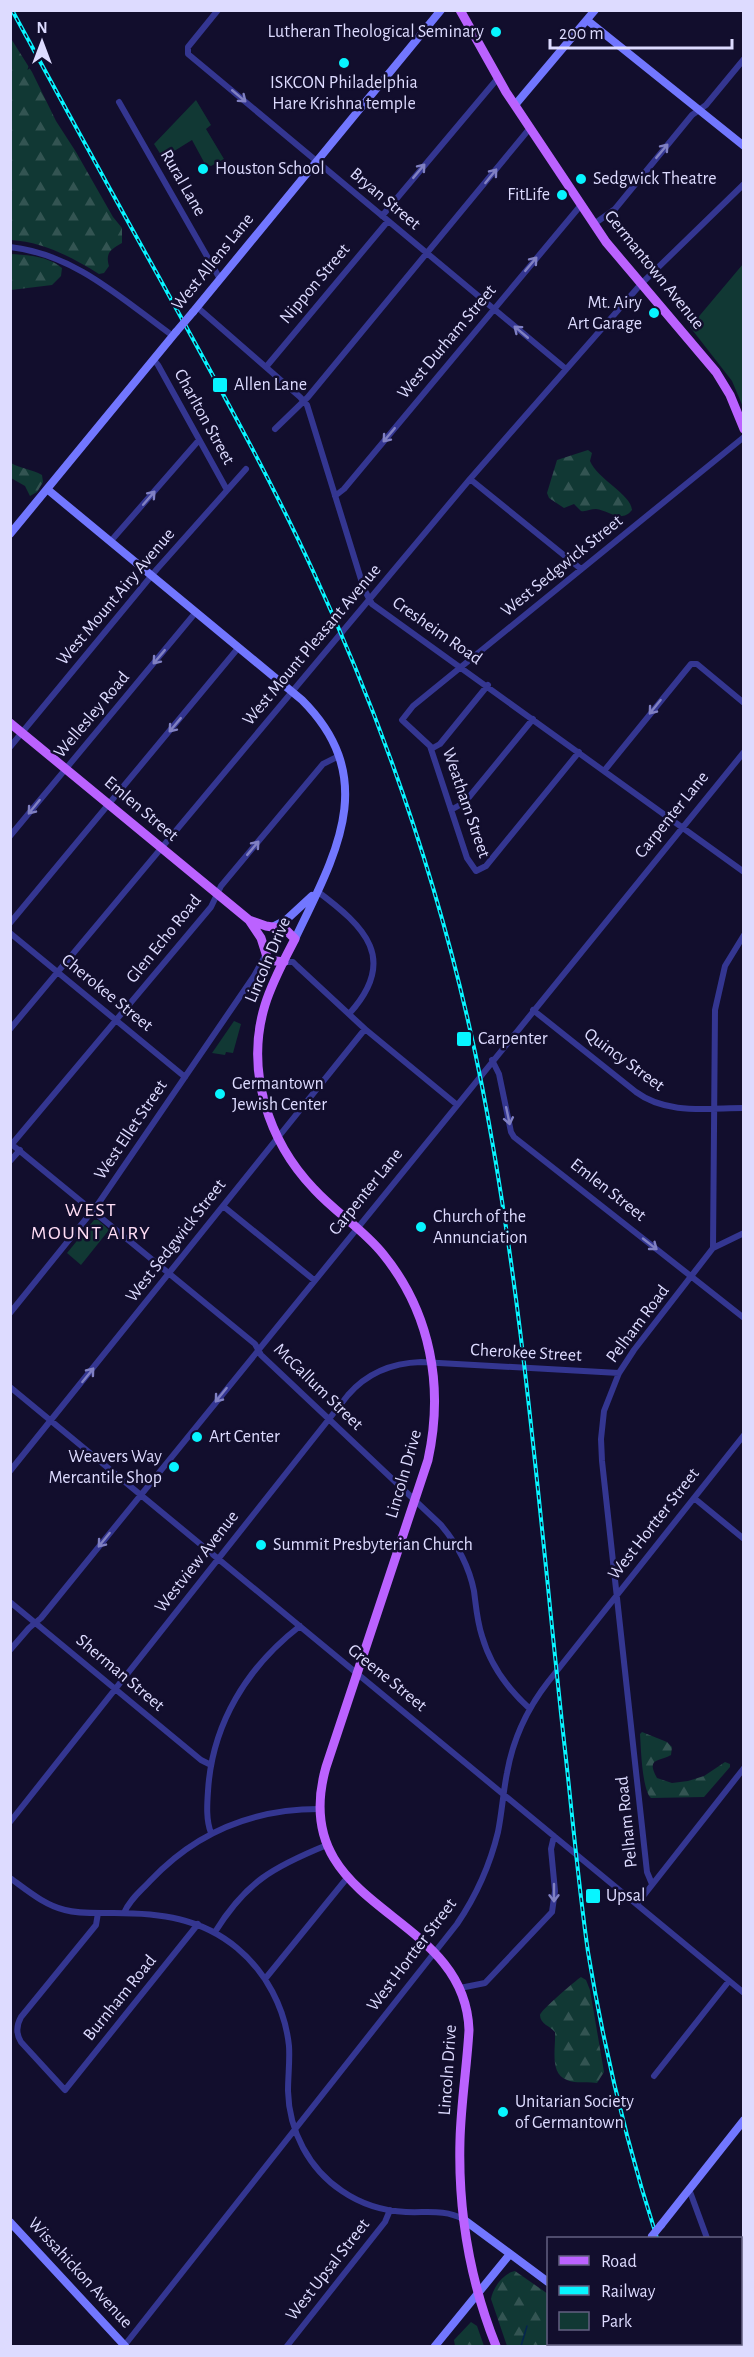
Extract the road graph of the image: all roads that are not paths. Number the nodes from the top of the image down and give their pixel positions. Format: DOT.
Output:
graph roads {
  1 [pos="218,10"];
  2 [pos="441,10"];
  3 [pos="460,10"];
  4 [pos="595,10"];
  5 [pos="586,20"];
  6 [pos="744,59"];
  7 [pos="498,78"];
  8 [pos="119,102"];
  9 [pos="515,105"];
  10 [pos="699,110"];
  11 [pos="530,128"];
  12 [pos="744,146"];
  13 [pos="317,161"];
  14 [pos="744,184"];
  15 [pos="581,205"];
  16 [pos="385,218"];
  17 [pos="594,224"];
  18 [pos="10,247"];
  19 [pos="427,253"];
  20 [pos="220,279"];
  21 [pos="641,284"];
  22 [pos="494,309"];
  23 [pos="195,310"];
  24 [pos="175,334"];
  25 [pos="154,360"];
  26 [pos="266,367"];
  27 [pos="566,369"];
  28 [pos="304,401"];
  29 [pos="275,429"];
  30 [pos="744,429"];
  31 [pos="744,437"];
  32 [pos="199,440"];
  33 [pos="246,469"];
  34 [pos="470,479"];
  35 [pos="47,489"];
  36 [pos="227,489"];
  37 [pos="335,496"];
  38 [pos="10,534"];
  39 [pos="111,542"];
  40 [pos="581,569"];
  41 [pos="152,576"];
  42 [pos="369,600"];
  43 [pos="196,612"];
  44 [pos="238,647"];
  45 [pos="461,667"];
  46 [pos="488,685"];
  47 [pos="292,692"];
  48 [pos="744,703"];
  49 [pos="533,718"];
  50 [pos="402,720"];
  51 [pos="10,723"];
  52 [pos="22,733"];
  53 [pos="10,747"];
  54 [pos="431,749"];
  55 [pos="579,752"];
  56 [pos="744,752"];
  57 [pos="339,756"];
  58 [pos="66,769"];
  59 [pos="604,771"];
  60 [pos="109,804"];
  61 [pos="451,810"];
  62 [pos="682,827"];
  63 [pos="10,836"];
  64 [pos="162,848"];
  65 [pos="744,872"];
  66 [pos="317,891"];
  67 [pos="218,894"];
  68 [pos="249,920"];
  69 [pos="10,923"];
  70 [pos="272,927"];
  71 [pos="10,933"];
  72 [pos="744,935"];
  73 [pos="295,939"];
  74 [pos="263,944"];
  75 [pos="265,956"];
  76 [pos="284,962"];
  77 [pos="58,972"];
  78 [pos="533,1010"];
  79 [pos="349,1014"];
  80 [pos="116,1020"];
  81 [pos="10,1029"];
  82 [pos="365,1029"];
  83 [pos="492,1060"];
  84 [pos="185,1077"];
  85 [pos="456,1104"];
  86 [pos="714,1108"];
  87 [pos="744,1108"];
  88 [pos="278,1137"];
  89 [pos="11,1144"];
  90 [pos="20,1150"];
  91 [pos="10,1161"];
  92 [pos="223,1206"];
  93 [pos="93,1211"];
  94 [pos="357,1227"];
  95 [pos="744,1233"];
  96 [pos="713,1248"];
  97 [pos="170,1274"];
  98 [pos="692,1277"];
  99 [pos="314,1280"];
  100 [pos="10,1313"];
  101 [pos="744,1318"];
  102 [pos="258,1350"];
  103 [pos="432,1363"];
  104 [pos="619,1373"];
  105 [pos="10,1387"];
  106 [pos="329,1419"];
  107 [pos="51,1421"];
  108 [pos="744,1435"];
  109 [pos="10,1471"];
  110 [pos="140,1494"];
  111 [pos="694,1498"];
  112 [pos="415,1500"];
  113 [pos="744,1539"];
  114 [pos="219,1559"];
  115 [pos="616,1595"];
  116 [pos="10,1602"];
  117 [pos="35,1623"];
  118 [pos="300,1626"];
  119 [pos="10,1650"];
  120 [pos="358,1673"];
  121 [pos="116,1689"];
  122 [pos="529,1708"];
  123 [pos="211,1765"];
  124 [pos="744,1768"];
  125 [pos="504,1794"];
  126 [pos="319,1809"];
  127 [pos="10,1822"];
  128 [pos="211,1833"];
  129 [pos="554,1836"];
  130 [pos="327,1845"];
  131 [pos="10,1878"];
  132 [pos="347,1878"];
  133 [pos="652,1884"];
  134 [pos="637,1904"];
  135 [pos="98,1913"];
  136 [pos="124,1913"];
  137 [pos="198,1924"];
  138 [pos="215,1932"];
  139 [pos="435,1953"];
  140 [pos="265,1979"];
  141 [pos="729,1981"];
  142 [pos="460,1988"];
  143 [pos="744,1993"];
  144 [pos="654,2076"];
  145 [pos="744,2120"];
  146 [pos="295,2130"];
  147 [pos="689,2189"];
  148 [pos="390,2211"];
  149 [pos="463,2219"];
  150 [pos="10,2222"];
  151 [pos="651,2237"];
  152 [pos="707,2237"];
  153 [pos="510,2254"];
  154 [pos="547,2281"];
  155 [pos="478,2294"];
  156 [pos="125,2346"];
  157 [pos="287,2346"];
  158 [pos="435,2346"];
  159 [pos="496,2346"];
  1 -- 13 [label="street, Bryan Street, one-way"];
  2 -- 13 [label="main road, West Allens Lane"];
  3 -- 7 [label="main road, Germantown Avenue"];
  4 -- 5 [label="main road"];
  5 -- 9 [label="main road"];
  5 -- 10 [label="main road"];
  6 -- 10 [label="street"];
  7 -- 9 [label="main road, Germantown Avenue"];
  16 -- 7 [label="street, Nippon Street, one-way"];
  8 -- 20 [label="street, Rural Lane"];
  9 -- 11 [label="main road, Germantown Avenue"];
  10 -- 12 [label="main road"];
  17 -- 10 [label="street, one-way"];
  11 -- 15 [label="main road, Germantown Avenue"];
  19 -- 11 [label="street, one-way"];
  13 -- 16 [label="street, Bryan Street"];
  13 -- 20 [label="main road, West Allens Lane"];
  14 -- 21 [label="street, West Mount Pleasant Avenue"];
  15 -- 17 [label="main road, Germantown Avenue"];
  22 -- 15 [label="street, West Durham Street, one-way"];
  16 -- 19 [label="street, Bryan Street"];
  16 -- 26 [label="street, Nippon Street"];
  17 -- 21 [label="main road, Germantown Avenue"];
  18 -- 24 [label="street"];
  19 -- 22 [label="street, Bryan Street"];
  19 -- 28 [label="street"];
  20 -- 23 [label="main road, West Allens Lane"];
  21 -- 27 [label="street, West Mount Pleasant Avenue"];
  21 -- 30 [label="main road, Germantown Avenue"];
  27 -- 22 [label="street, Bryan Street, one-way"];
  22 -- 37 [label="street, West Durham Street, one-way"];
  23 -- 24 [label="main road, West Allens Lane, bridge"];
  23 -- 26 [label="street"];
  24 -- 25 [label="main road, West Allens Lane"];
  25 -- 32 [label="street, Charlton Street"];
  25 -- 35 [label="main road, West Allens Lane"];
  26 -- 28 [label="street"];
  27 -- 34 [label="street, West Mount Pleasant Avenue"];
  28 -- 29 [label="street"];
  28 -- 37 [label="street, Cresheim Road"];
  31 -- 40 [label="street, West Sedgwick Street"];
  32 -- 36 [label="street, Charlton Street"];
  39 -- 32 [label="street, one-way"];
  33 -- 36 [label="street, West Mount Airy Avenue"];
  34 -- 40 [label="street"];
  34 -- 42 [label="street, West Mount Pleasant Avenue"];
  35 -- 38 [label="main road, West Allens Lane"];
  35 -- 39 [label="main road, Lincoln Drive"];
  36 -- 41 [label="street, West Mount Airy Avenue"];
  37 -- 42 [label="street, Cresheim Road"];
  39 -- 41 [label="main road, Lincoln Drive"];
  40 -- 45 [label="street, West Sedgwick Street"];
  41 -- 43 [label="main road, Lincoln Drive"];
  41 -- 52 [label="street, West Mount Airy Avenue"];
  42 -- 45 [label="street, Cresheim Road"];
  42 -- 47 [label="street, West Mount Pleasant Avenue"];
  43 -- 44 [label="main road, Lincoln Drive"];
  43 -- 58 [label="street, Wellesley Road, one-way"];
  44 -- 47 [label="main road, Lincoln Drive"];
  44 -- 60 [label="street, one-way"];
  45 -- 46 [label="street, Cresheim Road"];
  45 -- 50 [label="street, West Sedgwick Street"];
  46 -- 49 [label="street, Cresheim Road"];
  46 -- 54 [label="street"];
  47 -- 57 [label="main road, Lincoln Drive"];
  47 -- 64 [label="street, West Mount Pleasant Avenue"];
  48 -- 59 [label="street, one-way"];
  49 -- 55 [label="street, Cresheim Road"];
  49 -- 61 [label="street"];
  50 -- 54 [label="street, Weatham Street"];
  51 -- 52 [label="main road, Emlen Street"];
  52 -- 53 [label="street, West Mount Airy Avenue"];
  52 -- 58 [label="main road, Emlen Street"];
  54 -- 61 [label="street, Weatham Street"];
  55 -- 59 [label="street, Cresheim Road"];
  55 -- 61 [label="street, Weatham Street"];
  56 -- 62 [label="street, Carpenter Lane"];
  57 -- 66 [label="main road, Lincoln Drive"];
  67 -- 57 [label="street, Glen Echo Road, one-way"];
  58 -- 60 [label="main road, Emlen Street"];
  58 -- 63 [label="street, Wellesley Road, one-way"];
  59 -- 62 [label="street, Cresheim Road"];
  60 -- 64 [label="main road, Emlen Street"];
  60 -- 69 [label="street"];
  62 -- 65 [label="street, Cresheim Road"];
  62 -- 78 [label="street, Carpenter Lane"];
  64 -- 67 [label="main road, Emlen Street"];
  64 -- 77 [label="street, West Mount Pleasant Avenue"];
  66 -- 70 [label="main road"];
  66 -- 73 [label="main road, Lincoln Drive"];
  66 -- 79 [label="street"];
  67 -- 68 [label="main road, Emlen Street"];
  67 -- 80 [label="street, Glen Echo Road"];
  68 -- 70 [label="main road, Emlen Street"];
  68 -- 74 [label="main road, Emlen Street"];
  70 -- 73 [label="main road, Emlen Street"];
  70 -- 74 [label="main road"];
  71 -- 77 [label="street, Cherokee Street"];
  72 -- 86 [label="street"];
  73 -- 76 [label="main road, Lincoln Drive"];
  74 -- 75 [label="main road, Emlen Street"];
  75 -- 76 [label="main road"];
  75 -- 84 [label="street, West Ellet Street"];
  76 -- 79 [label="street"];
  76 -- 88 [label="main road, Lincoln Drive"];
  77 -- 80 [label="street, Cherokee Street"];
  77 -- 81 [label="street, West Mount Pleasant Avenue"];
  78 -- 83 [label="street, Carpenter Lane"];
  78 -- 86 [label="street, Quincy Street"];
  79 -- 82 [label="street"];
  80 -- 84 [label="street, Cherokee Street"];
  80 -- 89 [label="street, Glen Echo Road"];
  82 -- 85 [label="street"];
  82 -- 88 [label="street, West Sedgwick Street"];
  83 -- 85 [label="street, Carpenter Lane"];
  83 -- 98 [label="street, Emlen Street, one-way"];
  84 -- 93 [label="street, West Ellet Street"];
  85 -- 94 [label="street, Carpenter Lane"];
  86 -- 87 [label="street, Quincy Street"];
  86 -- 96 [label="street"];
  88 -- 92 [label="street, West Sedgwick Street"];
  88 -- 94 [label="main road, Lincoln Drive"];
  89 -- 90 [label="street, McCallum Street"];
  90 -- 91 [label="street"];
  90 -- 93 [label="street, McCallum Street"];
  92 -- 97 [label="street, West Sedgwick Street"];
  92 -- 99 [label="street"];
  93 -- 97 [label="street, McCallum Street"];
  93 -- 100 [label="street, West Ellet Street"];
  94 -- 99 [label="street, Carpenter Lane"];
  94 -- 103 [label="main road, Lincoln Drive"];
  95 -- 96 [label="street"];
  96 -- 98 [label="street, Pelham Road"];
  97 -- 102 [label="street, McCallum Street"];
  107 -- 97 [label="street, West Sedgwick Street, one-way"];
  98 -- 101 [label="street, Emlen Street"];
  98 -- 104 [label="street, Pelham Road"];
  99 -- 102 [label="street, Carpenter Lane"];
  102 -- 106 [label="street, McCallum Street"];
  102 -- 110 [label="street, Carpenter Lane, one-way"];
  103 -- 104 [label="street, Cherokee Street"];
  103 -- 106 [label="street, Westview Avenue"];
  103 -- 112 [label="main road, Lincoln Drive"];
  104 -- 115 [label="street, Pelham Road"];
  105 -- 107 [label="street, Greene Street"];
  106 -- 112 [label="street, McCallum Street"];
  106 -- 114 [label="street, Westview Avenue"];
  107 -- 109 [label="street, West Sedgwick Street"];
  107 -- 110 [label="street, Greene Street"];
  108 -- 111 [label="street, West Hortter Street"];
  110 -- 114 [label="street, Greene Street"];
  110 -- 117 [label="street, Carpenter Lane, one-way"];
  111 -- 113 [label="street"];
  111 -- 115 [label="street, West Hortter Street"];
  112 -- 120 [label="main road, Lincoln Drive"];
  112 -- 122 [label="street, McCallum Street"];
  114 -- 118 [label="street, Greene Street"];
  114 -- 121 [label="street, Westview Avenue"];
  115 -- 122 [label="street, West Hortter Street"];
  115 -- 133 [label="street, Pelham Road"];
  116 -- 117 [label="street, Sherman Street"];
  117 -- 119 [label="street, Carpenter Lane"];
  117 -- 121 [label="street, Sherman Street"];
  118 -- 120 [label="street, Greene Street"];
  118 -- 123 [label="street"];
  120 -- 125 [label="street, Greene Street"];
  120 -- 126 [label="main road, Lincoln Drive"];
  121 -- 123 [label="street, Sherman Street"];
  121 -- 127 [label="street, Westview Avenue"];
  122 -- 125 [label="street, West Hortter Street"];
  123 -- 128 [label="street"];
  124 -- 133 [label="street"];
  125 -- 129 [label="street, Greene Street"];
  125 -- 139 [label="street, West Hortter Street"];
  126 -- 128 [label="street"];
  126 -- 130 [label="main road, Lincoln Drive"];
  128 -- 136 [label="street"];
  129 -- 134 [label="street, Greene Street"];
  129 -- 142 [label="street, one-way"];
  130 -- 132 [label="main road, Lincoln Drive"];
  130 -- 138 [label="street"];
  131 -- 135 [label="street"];
  132 -- 139 [label="main road, Lincoln Drive"];
  132 -- 140 [label="street"];
  133 -- 134 [label="street"];
  134 -- 141 [label="street, Greene Street"];
  135 -- 136 [label="street"];
  135 -- 137 [label="street, Burnham Road"];
  136 -- 137 [label="street"];
  137 -- 138 [label="street"];
  138 -- 140 [label="street"];
  139 -- 142 [label="main road, Lincoln Drive"];
  139 -- 146 [label="street, West Hortter Street"];
  140 -- 146 [label="street"];
  141 -- 143 [label="street, Greene Street"];
  141 -- 144 [label="street"];
  142 -- 149 [label="main road, Lincoln Drive"];
  145 -- 147 [label="main road"];
  146 -- 148 [label="street"];
  146 -- 156 [label="street, West Hortter Street"];
  147 -- 151 [label="main road, bridge"];
  147 -- 152 [label="street"];
  148 -- 149 [label="street"];
  148 -- 157 [label="street, West Upsal Street"];
  149 -- 153 [label="main road"];
  149 -- 155 [label="main road, Lincoln Drive"];
  150 -- 156 [label="main road, Wissahickon Avenue"];
  153 -- 154 [label="main road"];
  153 -- 155 [label="main road"];
  155 -- 158 [label="main road"];
  155 -- 159 [label="main road, Lincoln Drive"];
}
